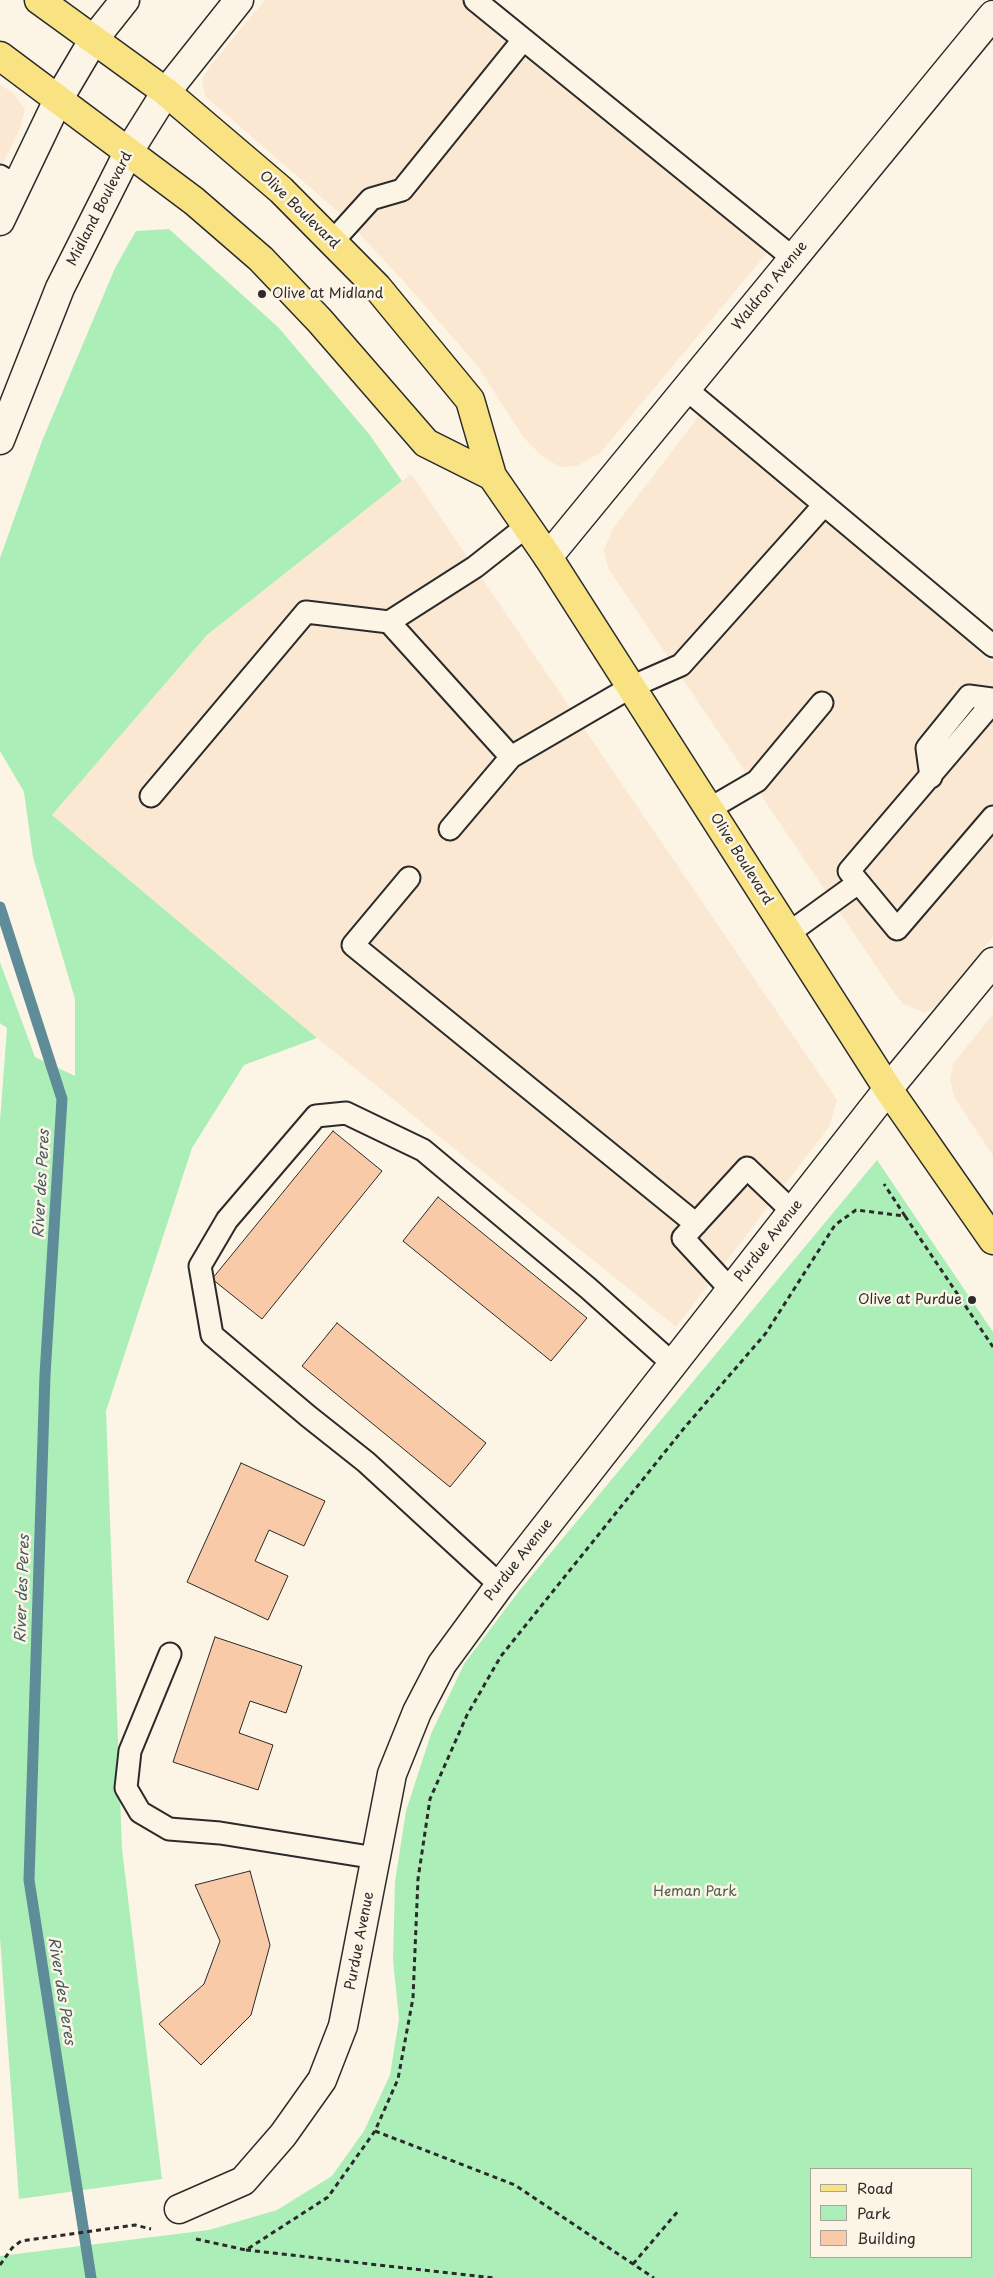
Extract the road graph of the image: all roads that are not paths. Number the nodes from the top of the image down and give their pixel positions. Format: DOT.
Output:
graph roads {
  1 [pos="39,0"];
  2 [pos="125,0"];
  3 [pos="240,0"];
  4 [pos="475,0"];
  5 [pos="993,15"];
  6 [pos="94,39"];
  7 [pos="522,40"];
  8 [pos="0,56"];
  9 [pos="166,92"];
  10 [pos="58,100"];
  11 [pos="129,151"];
  12 [pos="8,181"];
  13 [pos="0,221"];
  14 [pos="333,242"];
  15 [pos="793,258"];
  16 [pos="686,389"];
  17 [pos="0,440"];
  18 [pos="492,476"];
  19 [pos="824,504"];
  20 [pos="527,526"];
  21 [pos="548,557"];
  22 [pos="389,622"];
  23 [pos="993,646"];
  24 [pos="631,687"];
  25 [pos="993,700"];
  26 [pos="822,703"];
  27 [pos="511,757"];
  28 [pos="150,796"];
  29 [pos="709,809"];
  30 [pos="993,817"];
  31 [pos="450,829"];
  32 [pos="409,878"];
  33 [pos="858,883"];
  34 [pos="788,933"];
  35 [pos="993,962"];
  36 [pos="888,1089"];
  37 [pos="792,1211"];
  38 [pos="696,1224"];
  39 [pos="993,1240"];
  40 [pos="731,1290"];
  41 [pos="673,1364"];
  42 [pos="500,1585"];
  43 [pos="170,1654"];
  44 [pos="376,1858"];
  45 [pos="179,2209"];
  1 -- 6 [label="main road, Olive Boulevard"];
  2 -- 6 [label="street"];
  3 -- 9 [label="street, Midland Boulevard"];
  4 -- 7 [label="lane"];
  5 -- 15 [label="street, Waldron Avenue"];
  6 -- 9 [label="main road, Olive Boulevard"];
  6 -- 10 [label="street"];
  7 -- 14 [label="lane"];
  7 -- 15 [label="lane"];
  8 -- 10 [label="main road, Olive Boulevard"];
  9 -- 11 [label="street, Midland Boulevard"];
  9 -- 14 [label="main road, Olive Boulevard"];
  10 -- 11 [label="main road, Olive Boulevard"];
  10 -- 12 [label="street"];
  11 -- 17 [label="street, Midland Boulevard"];
  11 -- 18 [label="main road, Olive Boulevard"];
  12 -- 13 [label="street"];
  14 -- 18 [label="main road, Olive Boulevard"];
  15 -- 16 [label="street, Waldron Avenue"];
  16 -- 19 [label="lane"];
  16 -- 21 [label="street, Waldron Avenue"];
  18 -- 20 [label="main road, Olive Boulevard"];
  19 -- 23 [label="lane"];
  19 -- 24 [label="lane"];
  20 -- 21 [label="main road, Olive Boulevard"];
  20 -- 22 [label="lane"];
  21 -- 24 [label="main road, Olive Boulevard"];
  22 -- 27 [label="lane"];
  22 -- 28 [label="lane"];
  24 -- 27 [label="lane"];
  24 -- 29 [label="main road, Olive Boulevard"];
  25 -- 33 [label="lane"];
  26 -- 29 [label="lane"];
  27 -- 31 [label="lane"];
  29 -- 34 [label="main road, Olive Boulevard"];
  30 -- 33 [label="lane"];
  32 -- 38 [label="lane"];
  33 -- 34 [label="lane"];
  34 -- 36 [label="main road, Olive Boulevard"];
  35 -- 36 [label="street, Purdue Avenue"];
  36 -- 37 [label="street, Purdue Avenue"];
  36 -- 39 [label="main road, Olive Boulevard"];
  37 -- 38 [label="lane"];
  37 -- 40 [label="street, Purdue Avenue"];
  38 -- 40 [label="lane"];
  40 -- 41 [label="street, Purdue Avenue"];
  41 -- 42 [label="street, Purdue Avenue"];
  41 -- 42 [label="lane"];
  42 -- 44 [label="street, Purdue Avenue"];
  43 -- 44 [label="lane"];
  44 -- 45 [label="street, Purdue Avenue"];
}
